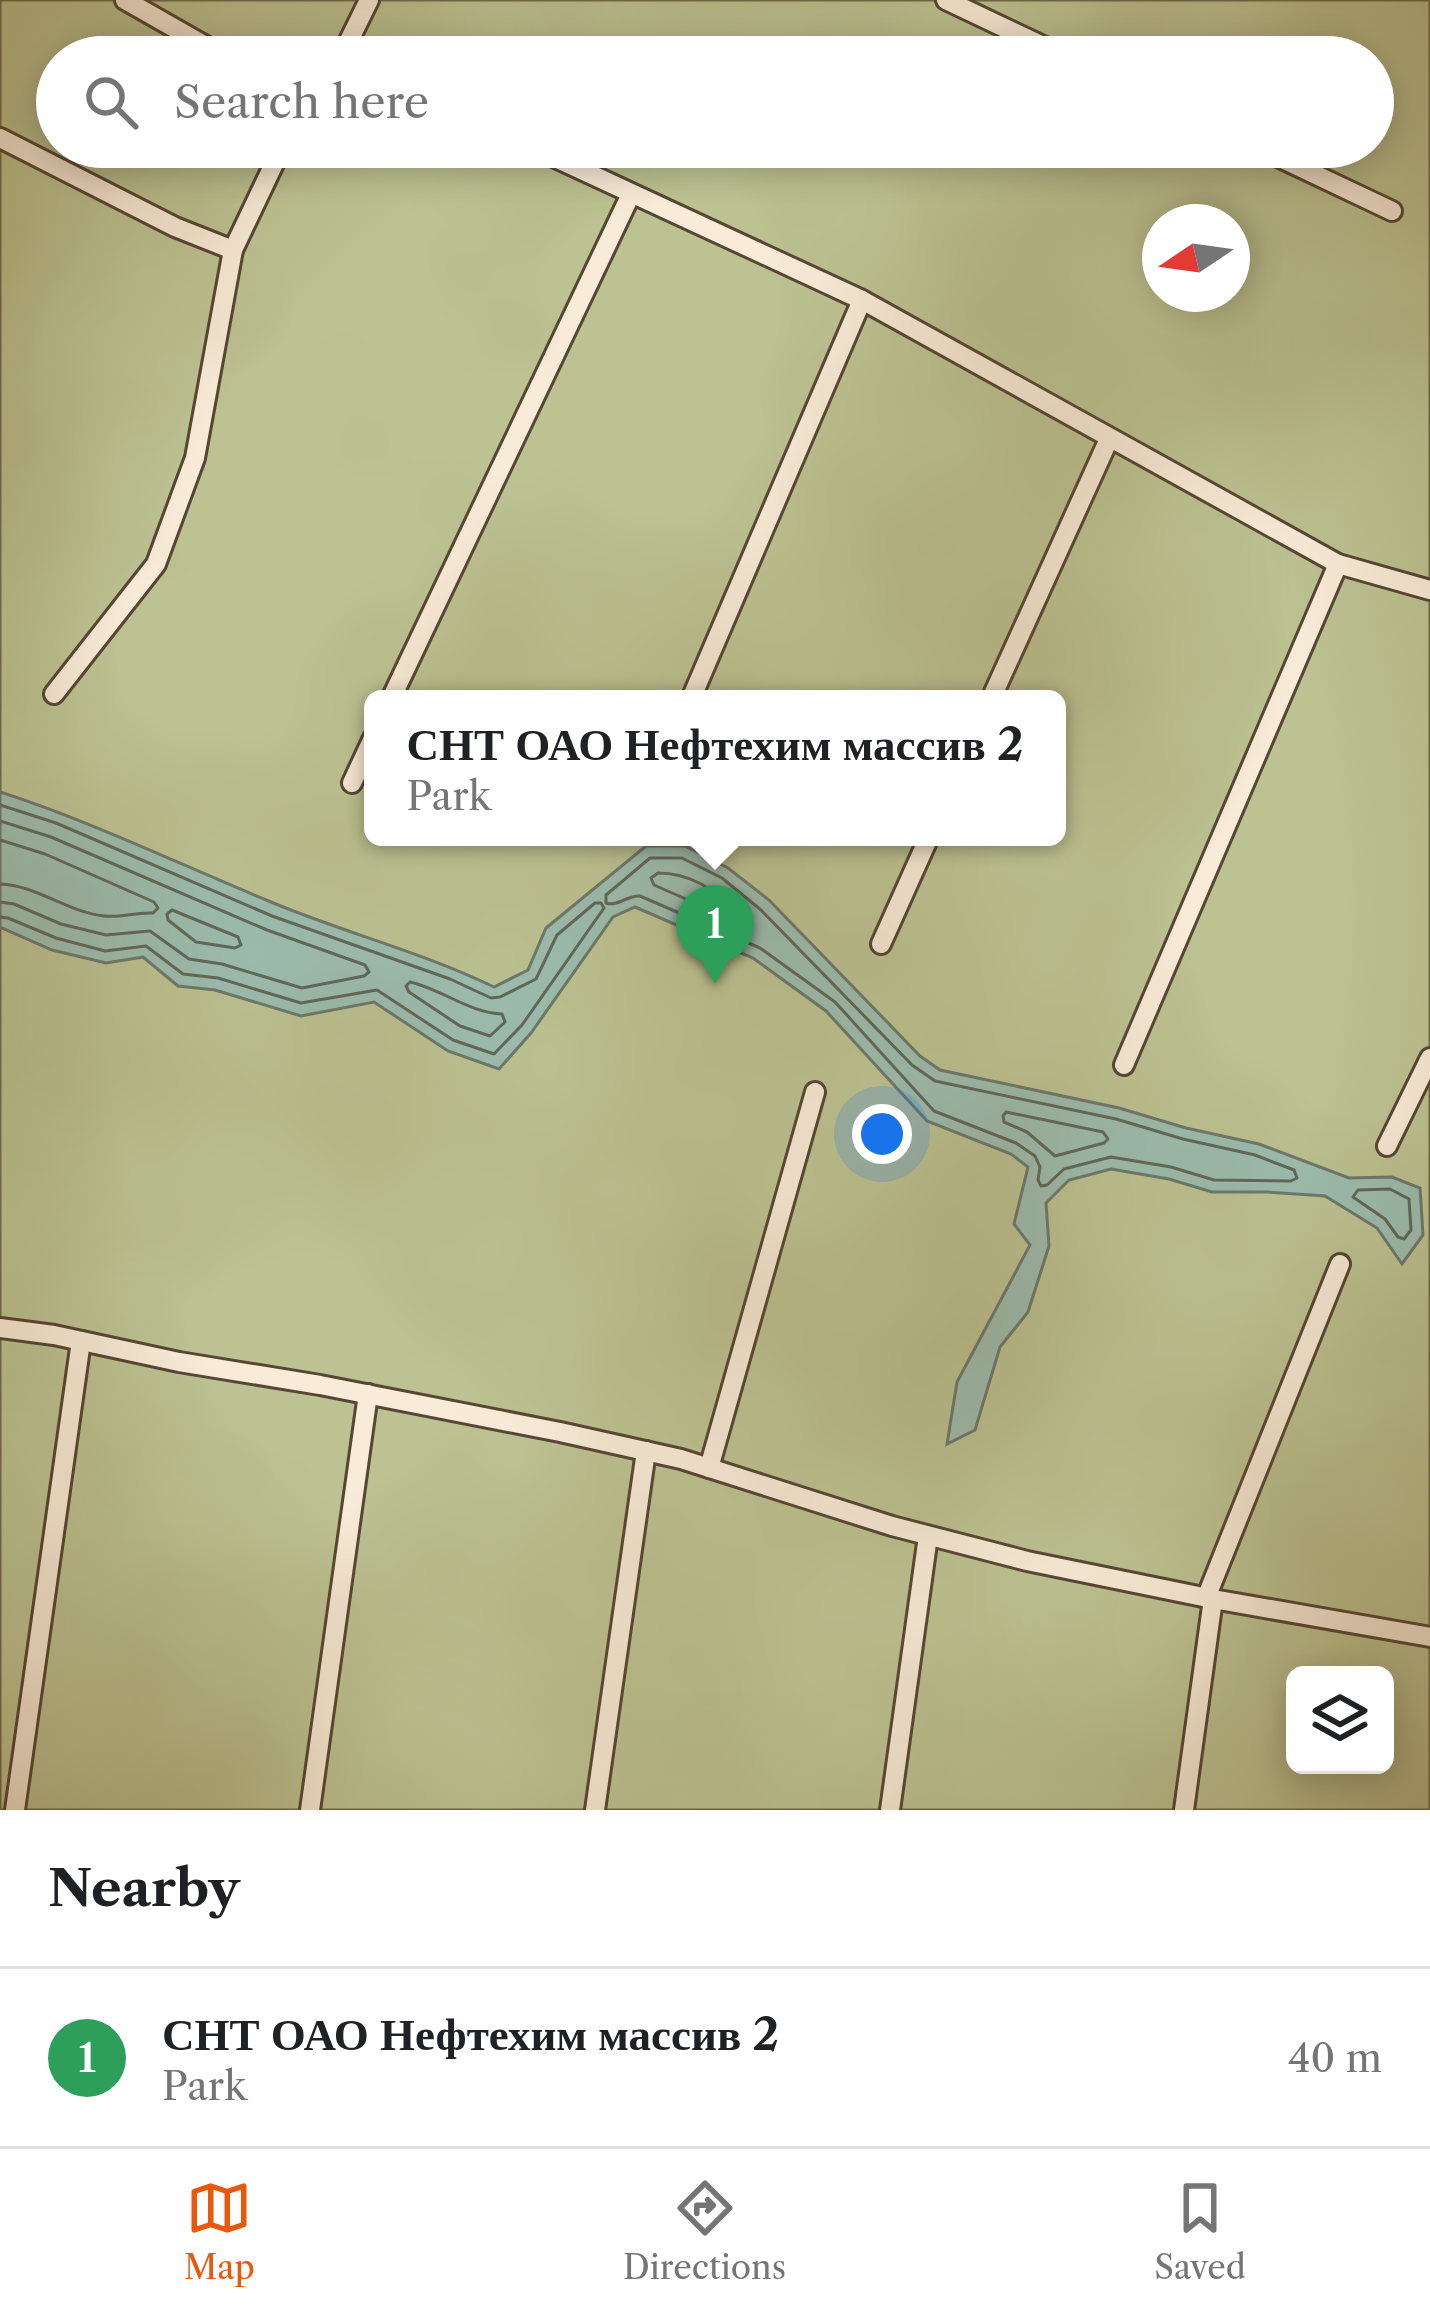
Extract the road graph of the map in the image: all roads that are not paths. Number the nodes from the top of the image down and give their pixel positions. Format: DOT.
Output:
graph roads {
  1 [pos="125,0"];
  2 [pos="369,0"];
  3 [pos="946,0"];
  4 [pos="188,36"];
  5 [pos="352,36"];
  6 [pos="1022,36"];
  7 [pos="0,138"];
  8 [pos="36,156"];
  9 [pos="59,168"];
  10 [pos="272,168"];
  11 [pos="576,168"];
  12 [pos="1301,168"];
  13 [pos="631,194"];
  14 [pos="1392,211"];
  15 [pos="233,250"];
  16 [pos="862,300"];
  17 [pos="1109,439"];
  18 [pos="1337,564"];
  19 [pos="1430,590"];
  20 [pos="396,690"];
  21 [pos="695,690"];
  22 [pos="996,690"];
  23 [pos="55,694"];
  24 [pos="364,757"];
  25 [pos="352,783"];
  26 [pos="925,846"];
  27 [pos="880,944"];
  28 [pos="1430,1058"];
  29 [pos="1124,1065"];
  30 [pos="815,1091"];
  31 [pos="1387,1146"];
  32 [pos="1340,1264"];
  33 [pos="0,1328"];
  34 [pos="81,1341"];
  35 [pos="368,1394"];
  36 [pos="646,1451"];
  37 [pos="709,1468"];
  38 [pos="928,1536"];
  39 [pos="1209,1599"];
  40 [pos="1430,1637"];
  41 [pos="15,1810"];
  42 [pos="310,1810"];
  43 [pos="595,1810"];
  44 [pos="890,1810"];
  45 [pos="1184,1810"];
  1 -- 4 [label="lane"];
  2 -- 5 [label="lane"];
  3 -- 6 [label="lane"];
  7 -- 8 [label="lane"];
  9 -- 15 [label="lane"];
  10 -- 15 [label="lane"];
  11 -- 13 [label="lane"];
  12 -- 14 [label="lane"];
  13 -- 16 [label="lane"];
  13 -- 20 [label="lane"];
  15 -- 23 [label="lane"];
  16 -- 17 [label="lane"];
  16 -- 21 [label="lane"];
  17 -- 18 [label="lane"];
  17 -- 22 [label="lane"];
  18 -- 19 [label="lane"];
  18 -- 29 [label="lane"];
  24 -- 25 [label="lane"];
  26 -- 27 [label="lane"];
  28 -- 31 [label="lane"];
  30 -- 37 [label="lane"];
  32 -- 39 [label="lane"];
  33 -- 34 [label="lane"];
  34 -- 35 [label="lane"];
  34 -- 41 [label="lane"];
  35 -- 36 [label="lane"];
  35 -- 42 [label="lane"];
  36 -- 37 [label="lane"];
  36 -- 43 [label="lane"];
  37 -- 38 [label="lane"];
  38 -- 39 [label="lane"];
  38 -- 44 [label="lane"];
  39 -- 40 [label="lane"];
  39 -- 45 [label="lane"];
}
